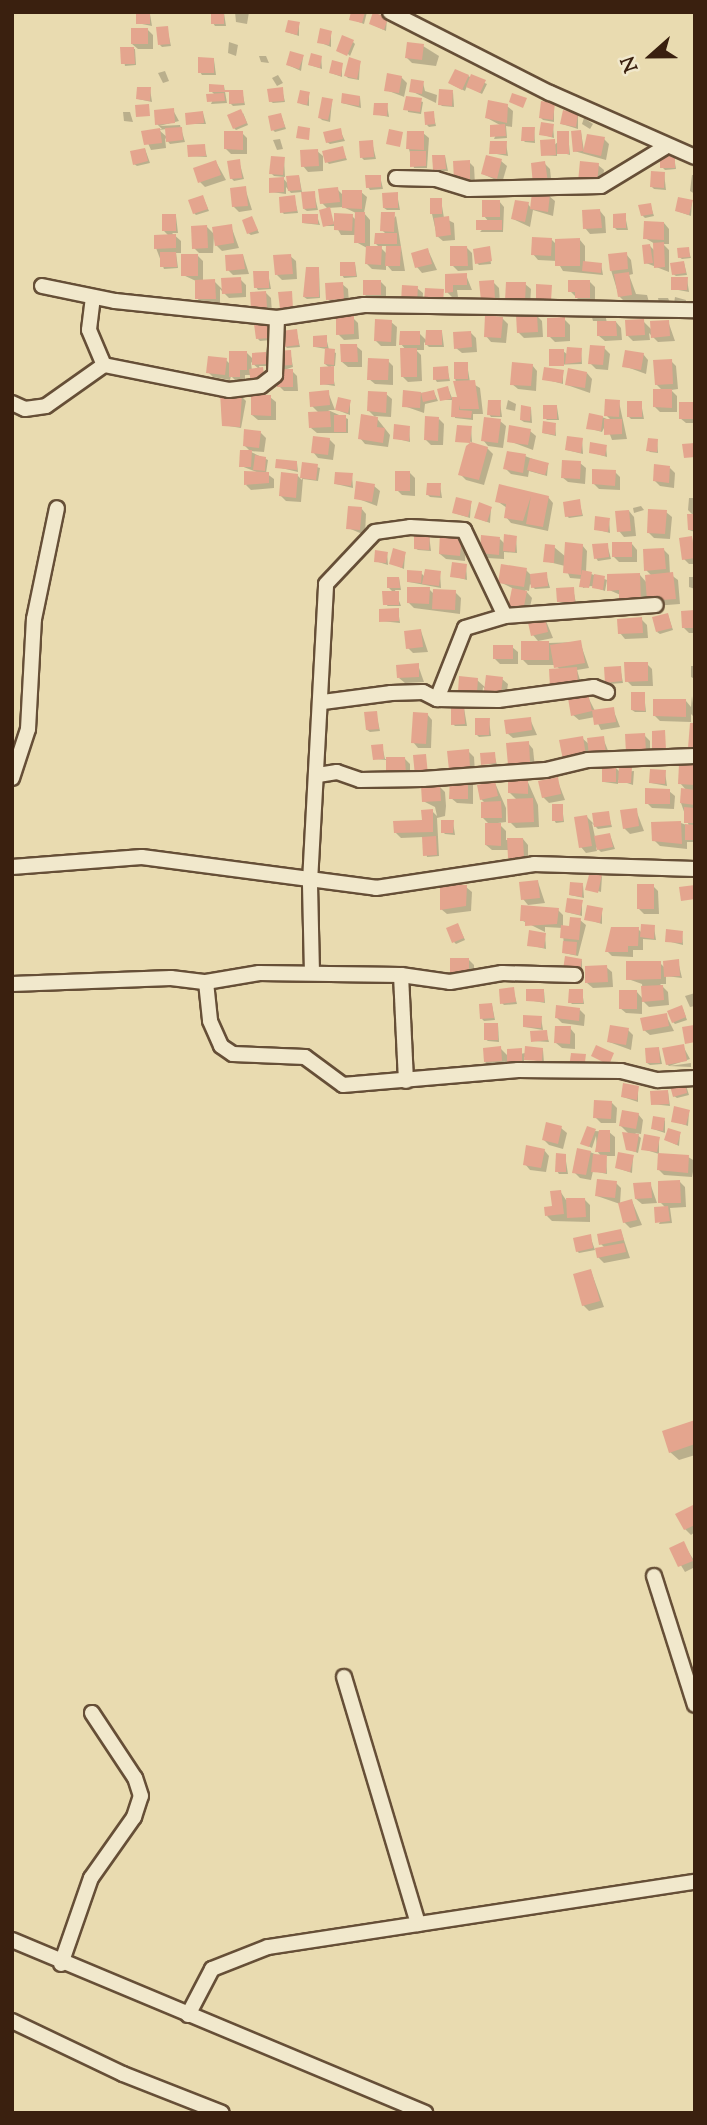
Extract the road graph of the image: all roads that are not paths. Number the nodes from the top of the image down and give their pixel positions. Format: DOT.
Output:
graph roads {
  1 [pos="390,12"];
  2 [pos="667,146"];
  3 [pos="695,157"];
  4 [pos="396,178"];
  5 [pos="42,286"];
  6 [pos="93,297"];
  7 [pos="695,310"];
  8 [pos="277,318"];
  9 [pos="104,365"];
  10 [pos="12,403"];
  11 [pos="57,508"];
  12 [pos="656,605"];
  13 [pos="505,616"];
  14 [pos="607,692"];
  15 [pos="437,699"];
  16 [pos="323,702"];
  17 [pos="695,756"];
  18 [pos="318,775"];
  19 [pos="12,778"];
  20 [pos="12,867"];
  21 [pos="695,869"];
  22 [pos="310,881"];
  23 [pos="312,973"];
  24 [pos="401,975"];
  25 [pos="575,975"];
  26 [pos="206,982"];
  27 [pos="12,984"];
  28 [pos="695,1078"];
  29 [pos="406,1081"];
  30 [pos="654,1576"];
  31 [pos="344,1677"];
  32 [pos="695,1705"];
  33 [pos="92,1713"];
  34 [pos="695,1882"];
  35 [pos="418,1924"];
  36 [pos="12,1940"];
  37 [pos="61,1964"];
  38 [pos="188,2015"];
  39 [pos="12,2021"];
  40 [pos="419,2112"];
  41 [pos="222,2113"];
  1 -- 2 [label="street"];
  2 -- 3 [label="street"];
  2 -- 4 [label="street"];
  5 -- 6 [label="street"];
  6 -- 8 [label="street"];
  6 -- 9 [label="street"];
  7 -- 8 [label="street"];
  8 -- 9 [label="street"];
  9 -- 10 [label="street"];
  11 -- 19 [label="street"];
  12 -- 13 [label="street"];
  13 -- 15 [label="street"];
  13 -- 16 [label="street"];
  14 -- 15 [label="street"];
  15 -- 16 [label="street"];
  16 -- 18 [label="street"];
  17 -- 18 [label="street"];
  18 -- 22 [label="street"];
  20 -- 22 [label="street"];
  21 -- 22 [label="street"];
  22 -- 23 [label="street"];
  23 -- 24 [label="street"];
  23 -- 26 [label="street"];
  24 -- 25 [label="street"];
  24 -- 29 [label="street"];
  26 -- 27 [label="street"];
  26 -- 29 [label="street"];
  28 -- 29 [label="street"];
  30 -- 32 [label="street"];
  31 -- 35 [label="street"];
  33 -- 37 [label="street"];
  34 -- 35 [label="street"];
  35 -- 38 [label="street"];
  36 -- 37 [label="street"];
  37 -- 38 [label="street"];
  38 -- 40 [label="street"];
  39 -- 41 [label="street"];
}
